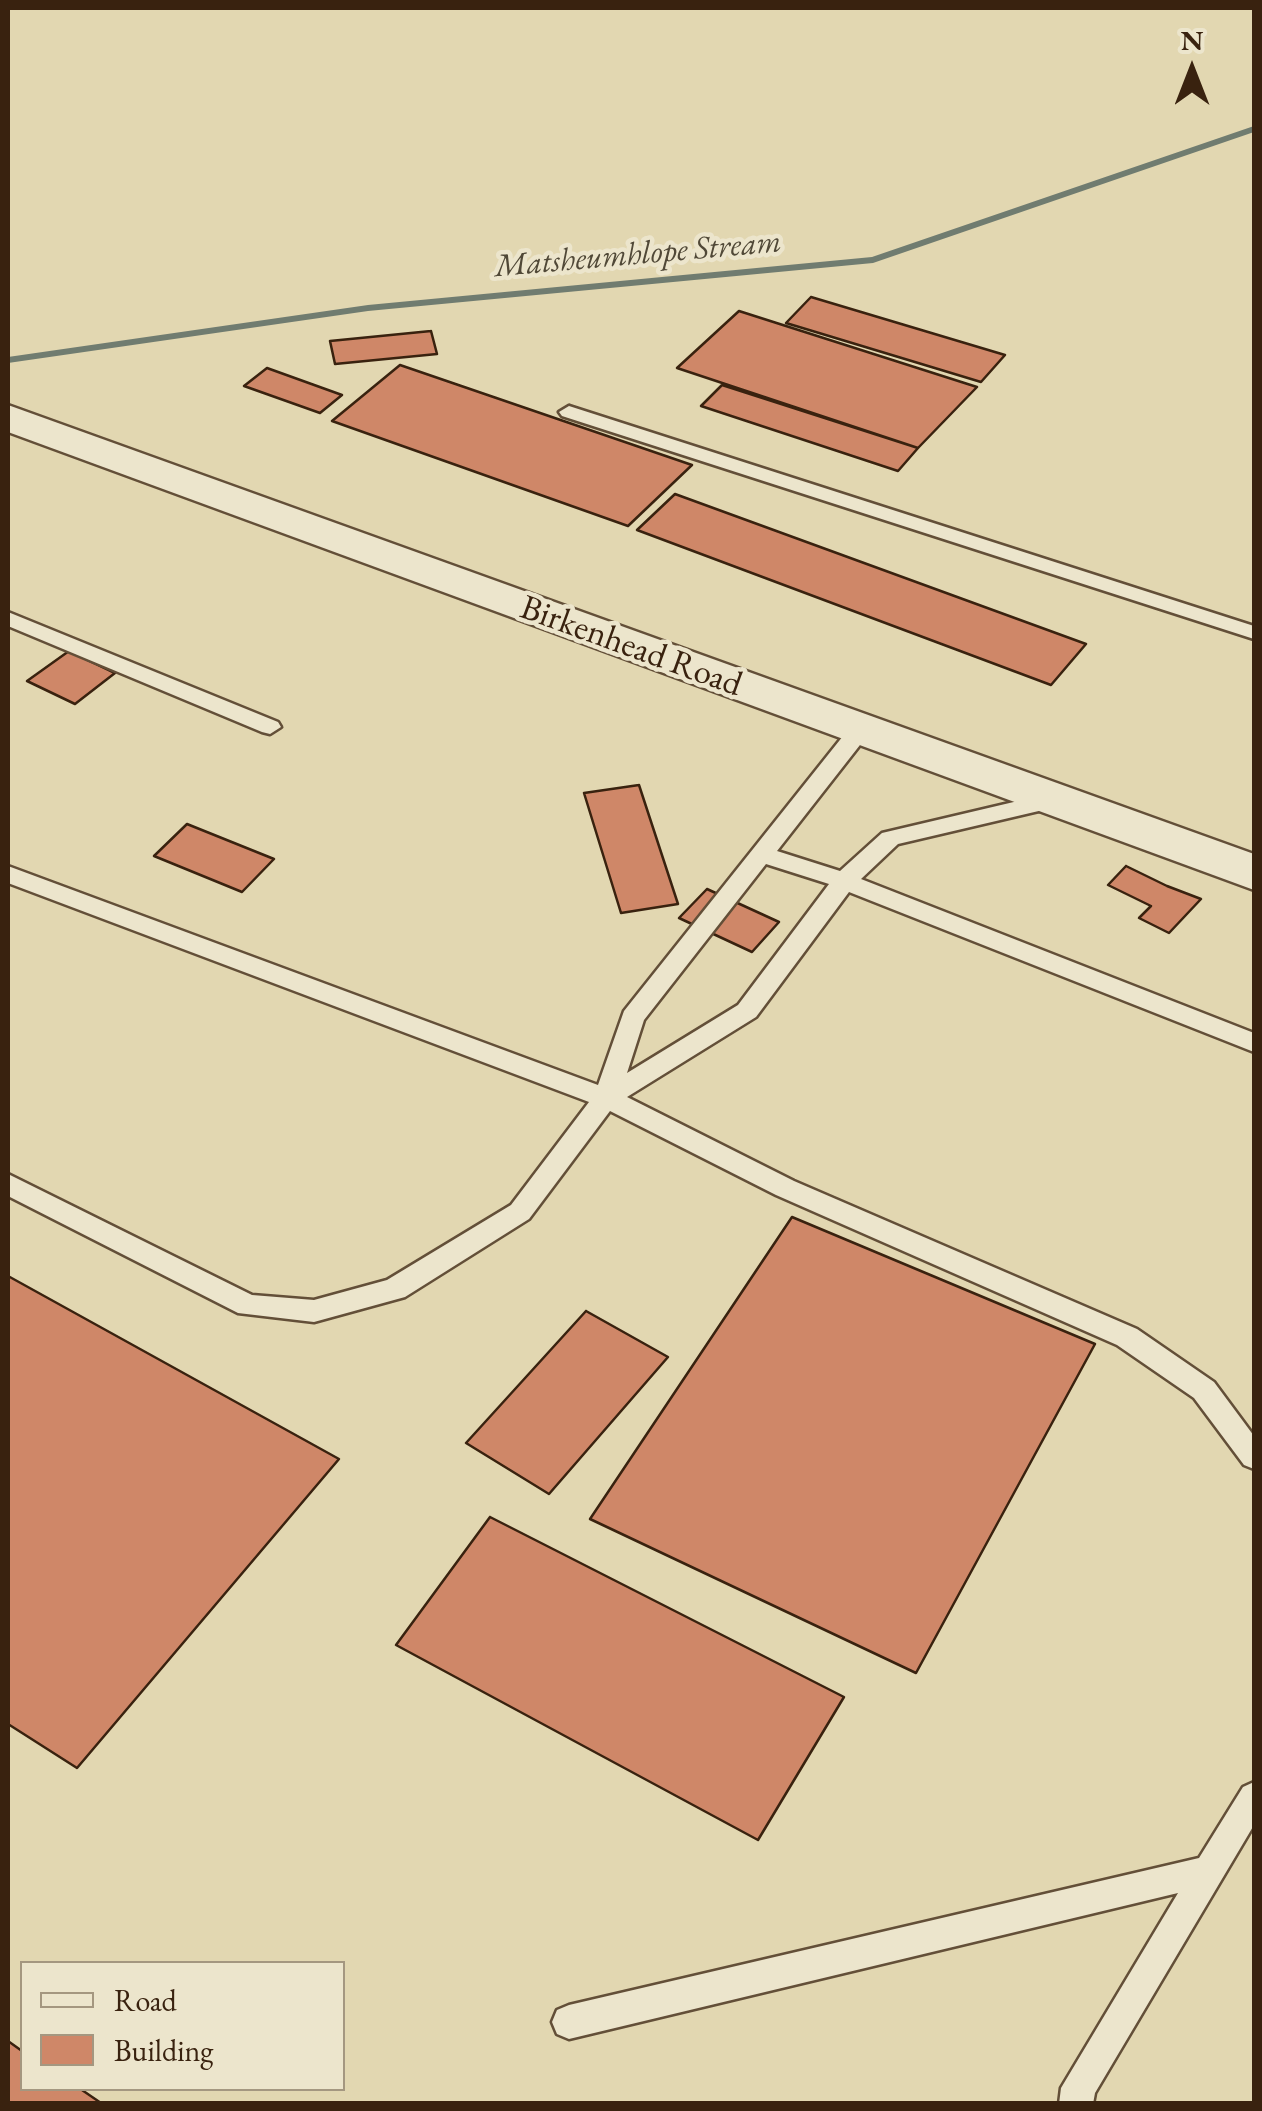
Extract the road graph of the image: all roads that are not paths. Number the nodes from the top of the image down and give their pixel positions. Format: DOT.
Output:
graph roads {
  1 [pos="569,412"];
  2 [pos="8,418"];
  3 [pos="8,619"];
  4 [pos="1254,633"];
  5 [pos="270,727"];
  6 [pos="859,730"];
  7 [pos="1052,801"];
  8 [pos="764,855"];
  9 [pos="1254,873"];
  10 [pos="8,874"];
  11 [pos="844,882"];
  12 [pos="1254,1043"];
  13 [pos="606,1098"];
  14 [pos="8,1184"];
  15 [pos="1254,1457"];
  16 [pos="1254,1796"];
  17 [pos="1208,1871"];
  18 [pos="569,2022"];
  19 [pos="1076,2104"];
  1 -- 4 [label="lane"];
  2 -- 6 [label="street, Birkenhead Road"];
  3 -- 5 [label="lane"];
  6 -- 7 [label="street, Birkenhead Road"];
  6 -- 8 [label="lane"];
  7 -- 9 [label="street, Birkenhead Road"];
  7 -- 11 [label="lane"];
  8 -- 11 [label="lane"];
  8 -- 13 [label="lane"];
  10 -- 13 [label="lane"];
  11 -- 12 [label="lane"];
  11 -- 13 [label="lane"];
  13 -- 14 [label="lane"];
  13 -- 15 [label="lane"];
  16 -- 17 [label="lane"];
  17 -- 18 [label="lane"];
  17 -- 19 [label="lane"];
}
